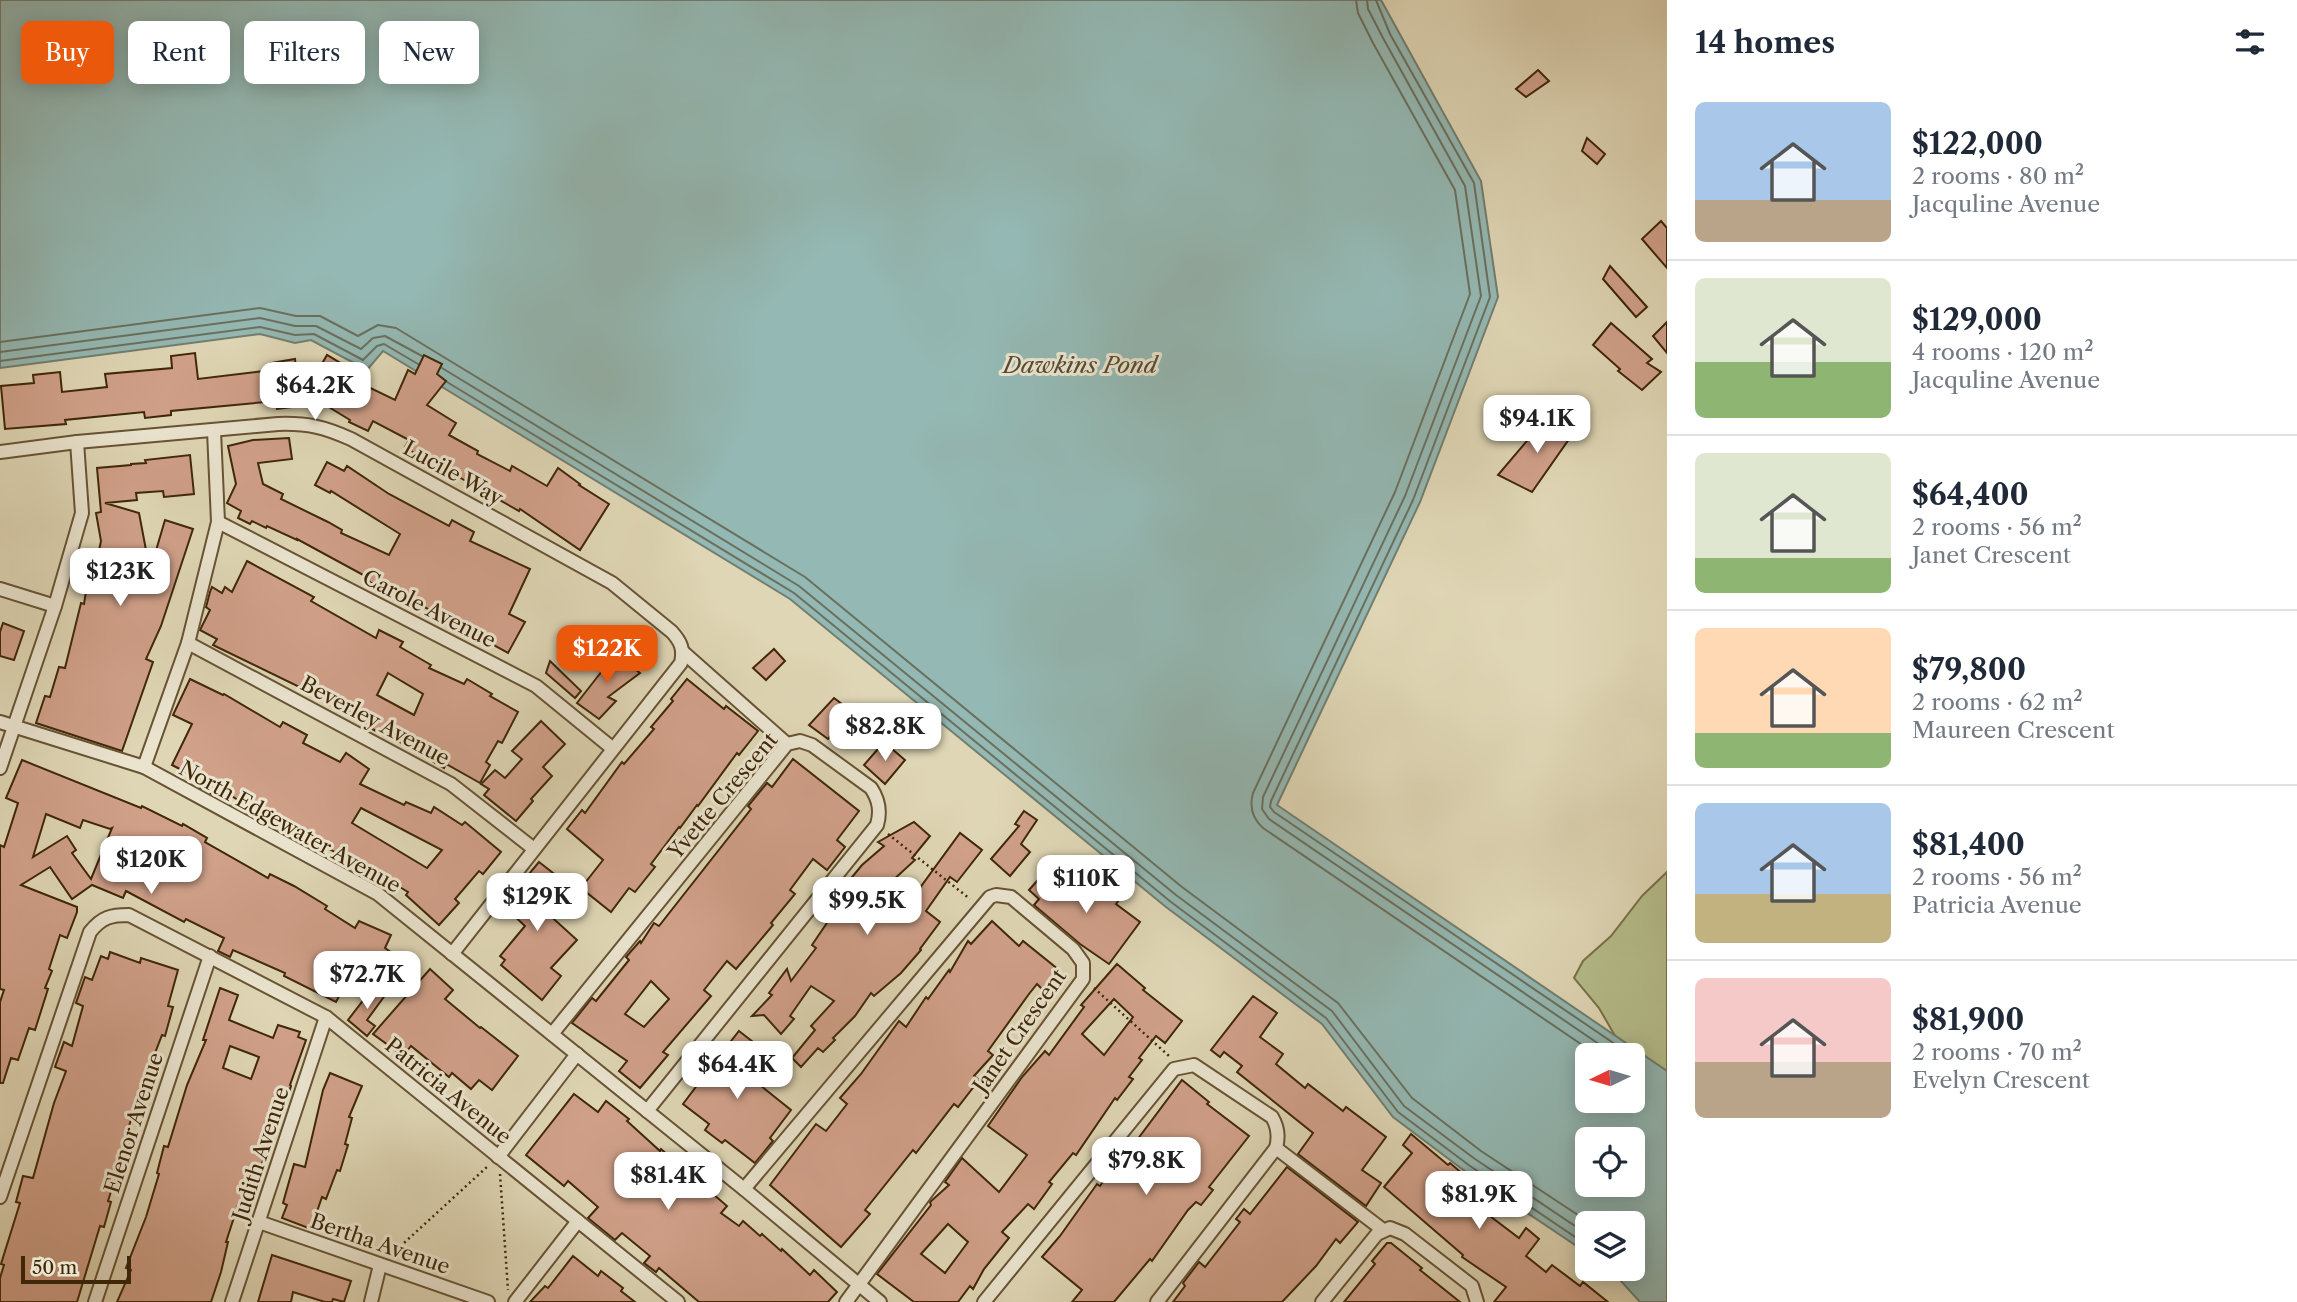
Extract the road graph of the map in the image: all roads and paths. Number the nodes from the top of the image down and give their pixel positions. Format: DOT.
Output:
graph roads {
  1 [pos="214,431"];
  2 [pos="77,442"];
  3 [pos="0,452"];
  4 [pos="218,522"];
  5 [pos="0,589"];
  6 [pos="55,606"];
  7 [pos="188,643"];
  8 [pos="683,652"];
  9 [pos="0,722"];
  10 [pos="14,726"];
  11 [pos="787,744"];
  12 [pos="612,748"];
  13 [pos="144,767"];
  14 [pos="0,768"];
  15 [pos="877,825"];
  16 [pos="534,849"];
  17 [pos="981,908"];
  18 [pos="453,954"];
  19 [pos="210,956"];
  20 [pos="1083,979"];
  21 [pos="326,1017"];
  22 [pos="552,1034"];
  23 [pos="577,1054"];
  24 [pos="1180,1066"];
  25 [pos="647,1111"];
  26 [pos="1276,1148"];
  27 [pos="498,1157"];
  28 [pos="744,1189"];
  29 [pos="0,1197"];
  30 [pos="259,1222"];
  31 [pos="578,1222"];
  32 [pos="1384,1230"];
  33 [pos="380,1265"];
  34 [pos="859,1286"];
  35 [pos="1478,1301"];
  36 [pos="94,1302"];
  37 [pos="232,1302"];
  38 [pos="371,1302"];
  39 [pos="488,1302"];
  40 [pos="509,1302"];
  41 [pos="516,1302"];
  42 [pos="678,1302"];
  43 [pos="846,1302"];
  44 [pos="880,1302"];
  45 [pos="984,1302"];
  46 [pos="1157,1302"];
  47 [pos="1322,1302"];
  1 -- 2 [label="street, Lucile Way"];
  1 -- 4 [label="street"];
  1 -- 8 [label="street, Lucile Way"];
  2 -- 3 [label="street, Lucile Way"];
  2 -- 6 [label="street"];
  4 -- 7 [label="street"];
  4 -- 12 [label="street, Carole Avenue"];
  5 -- 6 [label="street"];
  6 -- 10 [label="street"];
  7 -- 13 [label="street"];
  7 -- 16 [label="street, Beverley Avenue"];
  8 -- 11 [label="street, Lucile Way"];
  8 -- 12 [label="street"];
  9 -- 10 [label="street, North Edgewater Avenue"];
  10 -- 13 [label="street, North Edgewater Avenue"];
  10 -- 14 [label="street"];
  11 -- 15 [label="street, Yvette Crescent"];
  11 -- 22 [label="street, Yvette Crescent"];
  12 -- 16 [label="street"];
  13 -- 18 [label="street, North Edgewater Avenue"];
  15 -- 17 [label="path"];
  15 -- 25 [label="street"];
  16 -- 18 [label="street"];
  17 -- 20 [label="street, Janet Crescent"];
  17 -- 28 [label="street, Janet Crescent"];
  18 -- 22 [label="street, North Edgewater Avenue"];
  19 -- 21 [label="street, Patricia Avenue"];
  19 -- 29 [label="street, Patricia Avenue"];
  19 -- 36 [label="street, Elenor Avenue"];
  20 -- 24 [label="path"];
  20 -- 34 [label="street, Janet Crescent"];
  21 -- 27 [label="street, Patricia Avenue"];
  21 -- 30 [label="street, Judith Avenue"];
  22 -- 23 [label="street, North Edgewater Avenue"];
  23 -- 25 [label="street, North Edgewater Avenue"];
  23 -- 27 [label="street"];
  24 -- 26 [label="street"];
  24 -- 45 [label="street"];
  25 -- 28 [label="street, North Edgewater Avenue"];
  26 -- 32 [label="street"];
  26 -- 46 [label="street"];
  27 -- 31 [label="street, Patricia Avenue"];
  27 -- 33 [label="path"];
  27 -- 40 [label="path"];
  28 -- 34 [label="street, North Edgewater Avenue"];
  30 -- 33 [label="street, Bertha Avenue"];
  30 -- 37 [label="street, Judith Avenue"];
  31 -- 41 [label="street"];
  31 -- 42 [label="street, Patricia Avenue"];
  32 -- 35 [label="street"];
  32 -- 47 [label="street"];
  33 -- 38 [label="street"];
  33 -- 39 [label="street, Bertha Avenue"];
  34 -- 43 [label="street, Janet Crescent"];
  34 -- 44 [label="street, North Edgewater Avenue"];
}
